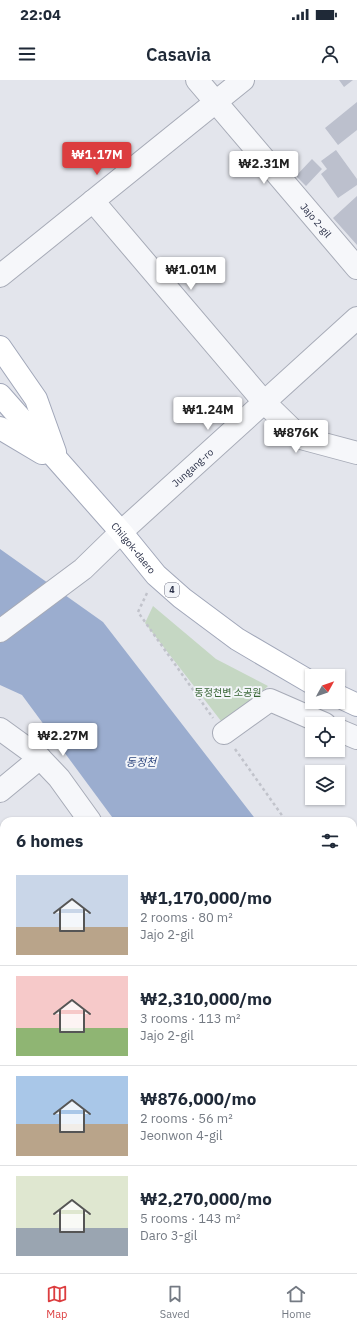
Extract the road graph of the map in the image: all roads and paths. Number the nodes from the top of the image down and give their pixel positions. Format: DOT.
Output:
graph roads {
  1 [pos="198,80"];
  2 [pos="243,80"];
  3 [pos="216,102"];
  4 [pos="93,201"];
  5 [pos="357,268"];
  6 [pos="0,276"];
  7 [pos="357,318"];
  8 [pos="0,347"];
  9 [pos="0,395"];
  10 [pos="264,402"];
  11 [pos="0,428"];
  12 [pos="357,453"];
  13 [pos="60,464"];
  14 [pos="121,532"];
  15 [pos="156,575"];
  16 [pos="0,632"];
  17 [pos="305,679"];
  18 [pos="345,699"];
  19 [pos="357,705"];
  20 [pos="309,717"];
  21 [pos="0,729"];
  22 [pos="224,733"];
  23 [pos="345,733"];
  24 [pos="357,738"];
  25 [pos="40,758"];
  26 [pos="0,791"];
  27 [pos="87,817"];
  28 [pos="283,817"];
  1 -- 3 [label="street, Jajo 2-gil"];
  2 -- 3 [label="street"];
  3 -- 4 [label="street"];
  3 -- 5 [label="street, Jajo 2-gil"];
  4 -- 6 [label="street"];
  4 -- 10 [label="street"];
  7 -- 10 [label="street, Jungang-ro"];
  8 -- 13 [label="main road"];
  9 -- 13 [label="main road, Chilgok-daero / 4"];
  10 -- 12 [label="street"];
  10 -- 14 [label="street, Jungang-ro"];
  11 -- 13 [label="main road"];
  13 -- 14 [label="main road, Chilgok-daero / 4"];
  14 -- 15 [label="main road, Chilgok-daero / 4"];
  14 -- 16 [label="street, Jungang-ro"];
  15 -- 17 [label="main road, Chilgok-daero / 4"];
  15 -- 22 [label="path"];
  18 -- 19 [label="main road"];
  20 -- 22 [label="street"];
  21 -- 25 [label="street"];
  22 -- 28 [label="path"];
  23 -- 24 [label="street"];
  25 -- 26 [label="street"];
  25 -- 27 [label="street"];
}
